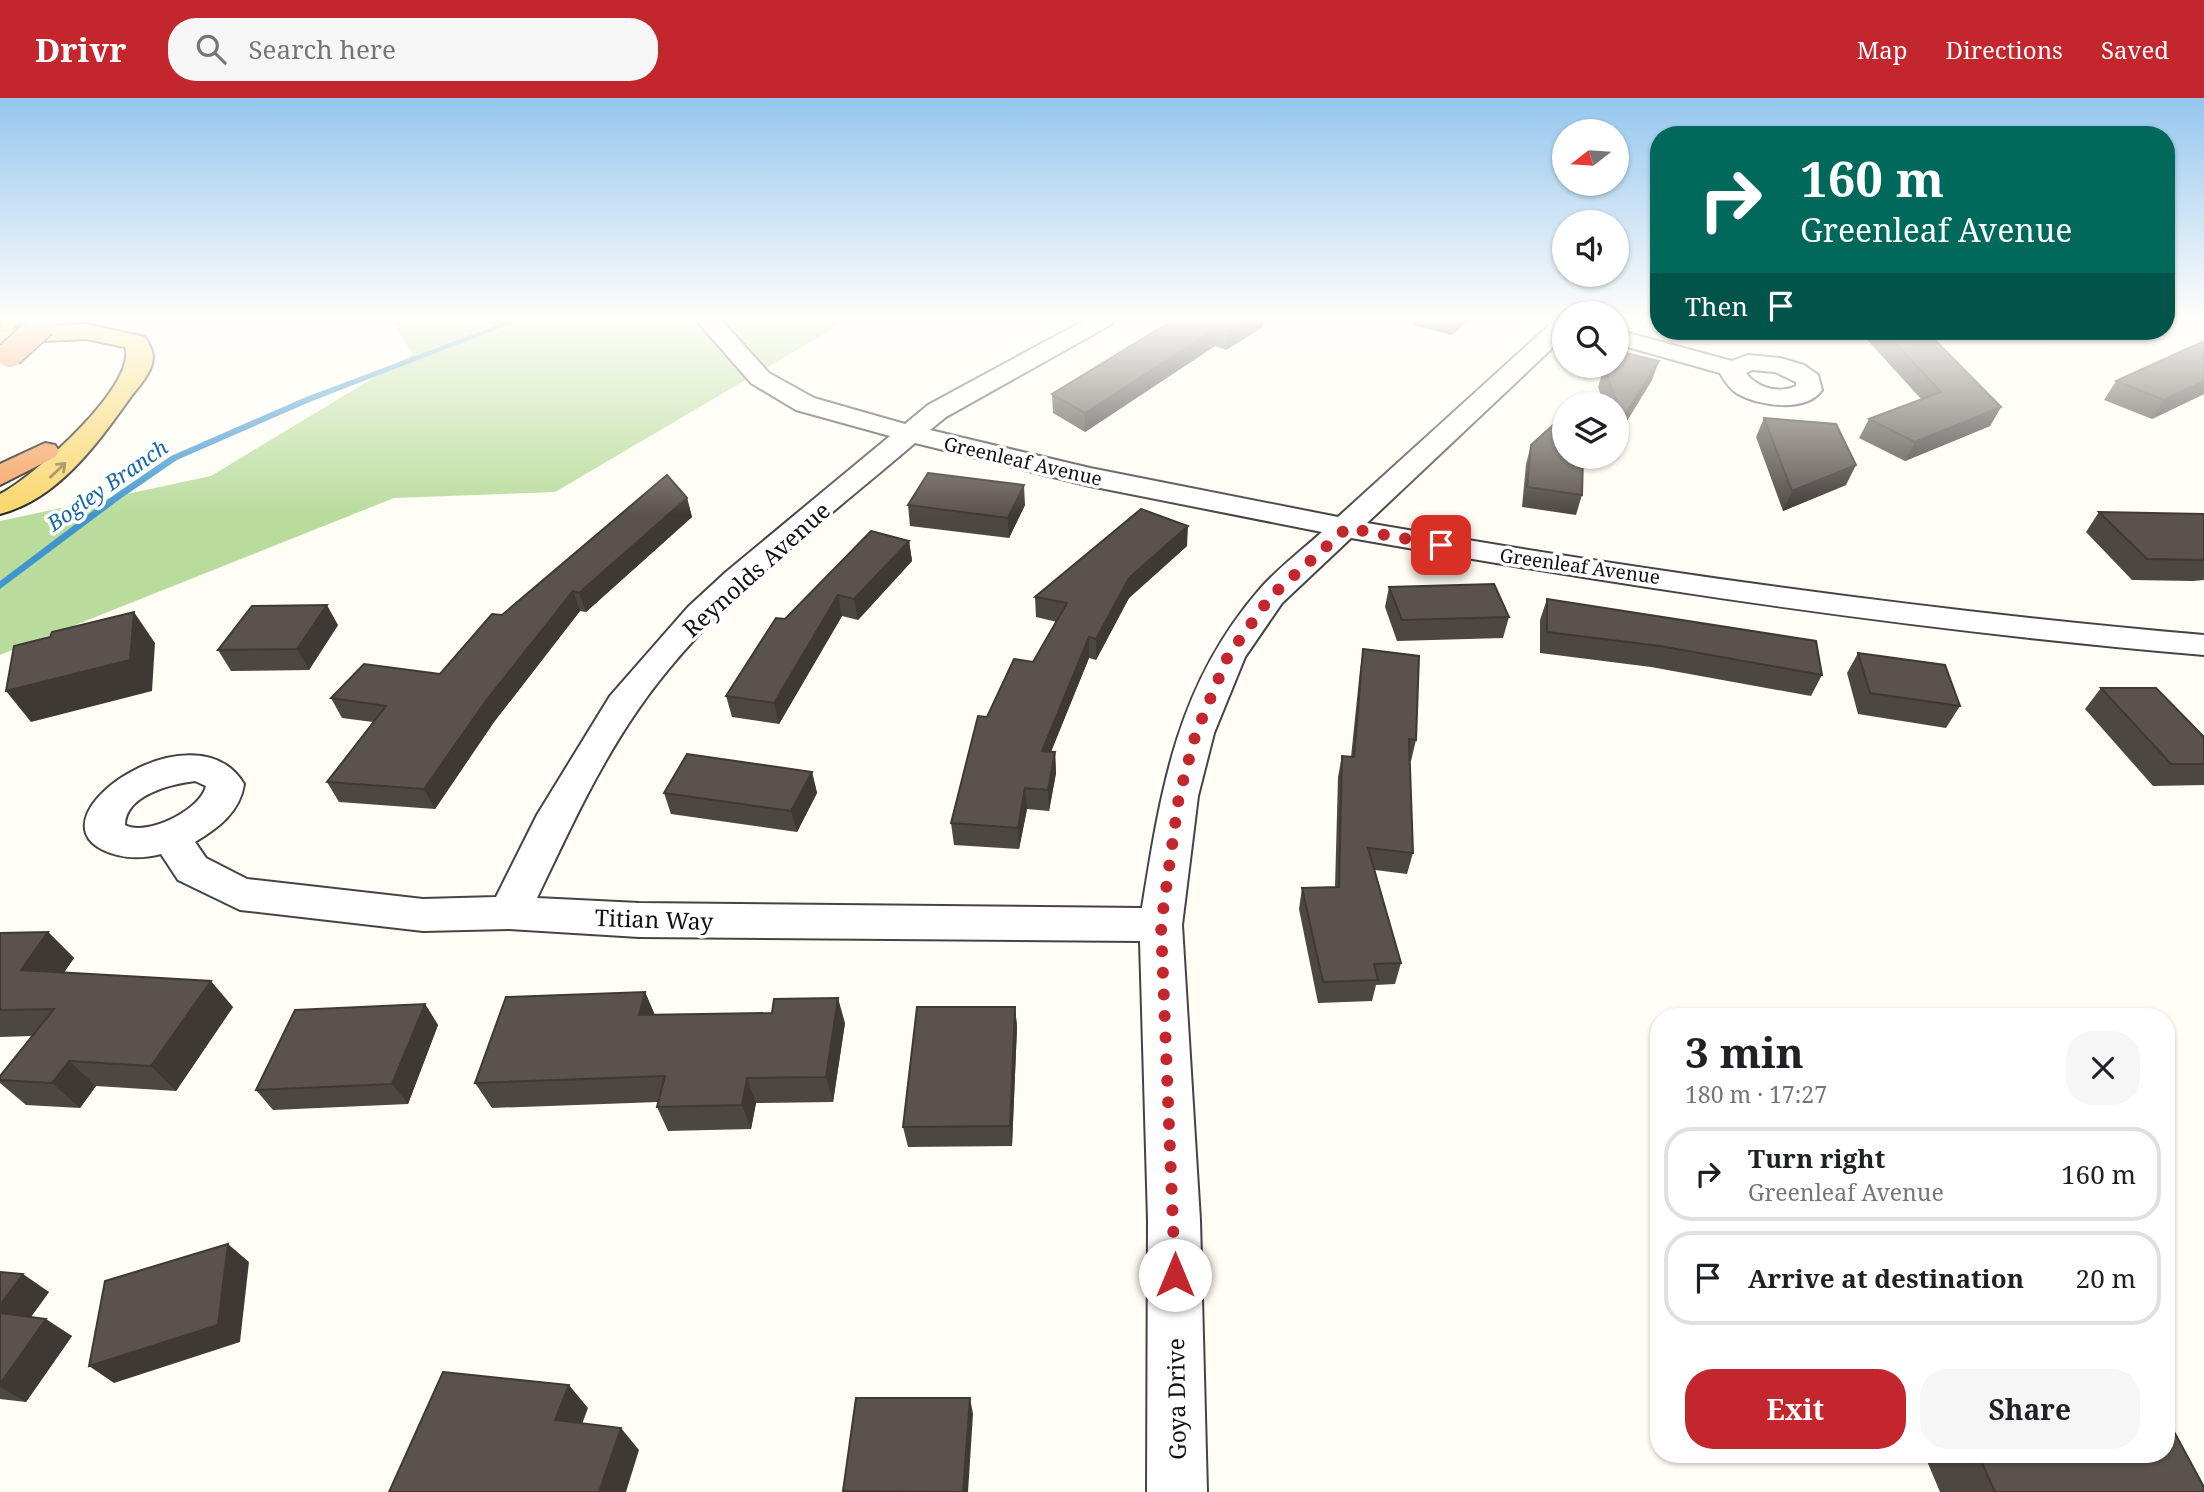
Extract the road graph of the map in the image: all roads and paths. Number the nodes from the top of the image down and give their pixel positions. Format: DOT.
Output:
graph roads {
  1 [pos="100,385"];
  2 [pos="126,385"];
  3 [pos="772,385"];
  4 [pos="984,385"];
  5 [pos="1499,385"];
  6 [pos="912,434"];
  7 [pos="45,452"];
  8 [pos="0,476"];
  9 [pos="0,488"];
  10 [pos="0,505"];
  11 [pos="1347,528"];
  12 [pos="2204,645"];
  13 [pos="171,838"];
  14 [pos="509,913"];
  15 [pos="1161,925"];
  16 [pos="1177,1492"];
  1 -- 7 [label="main road"];
  10 -- 2 [label="main road, one-way"];
  3 -- 6 [label="street, Greenleaf Avenue"];
  4 -- 6 [label="street, Reynolds Avenue"];
  5 -- 11 [label="street, Goya Drive"];
  6 -- 11 [label="street, Greenleaf Avenue"];
  6 -- 14 [label="street, Reynolds Avenue"];
  7 -- 8 [label="highway"];
  7 -- 9 [label="main road"];
  11 -- 12 [label="street, Greenleaf Avenue"];
  11 -- 15 [label="street, Goya Drive"];
  13 -- 14 [label="street, Titian Way"];
  14 -- 15 [label="street, Titian Way"];
  15 -- 16 [label="street, Goya Drive"];
}
